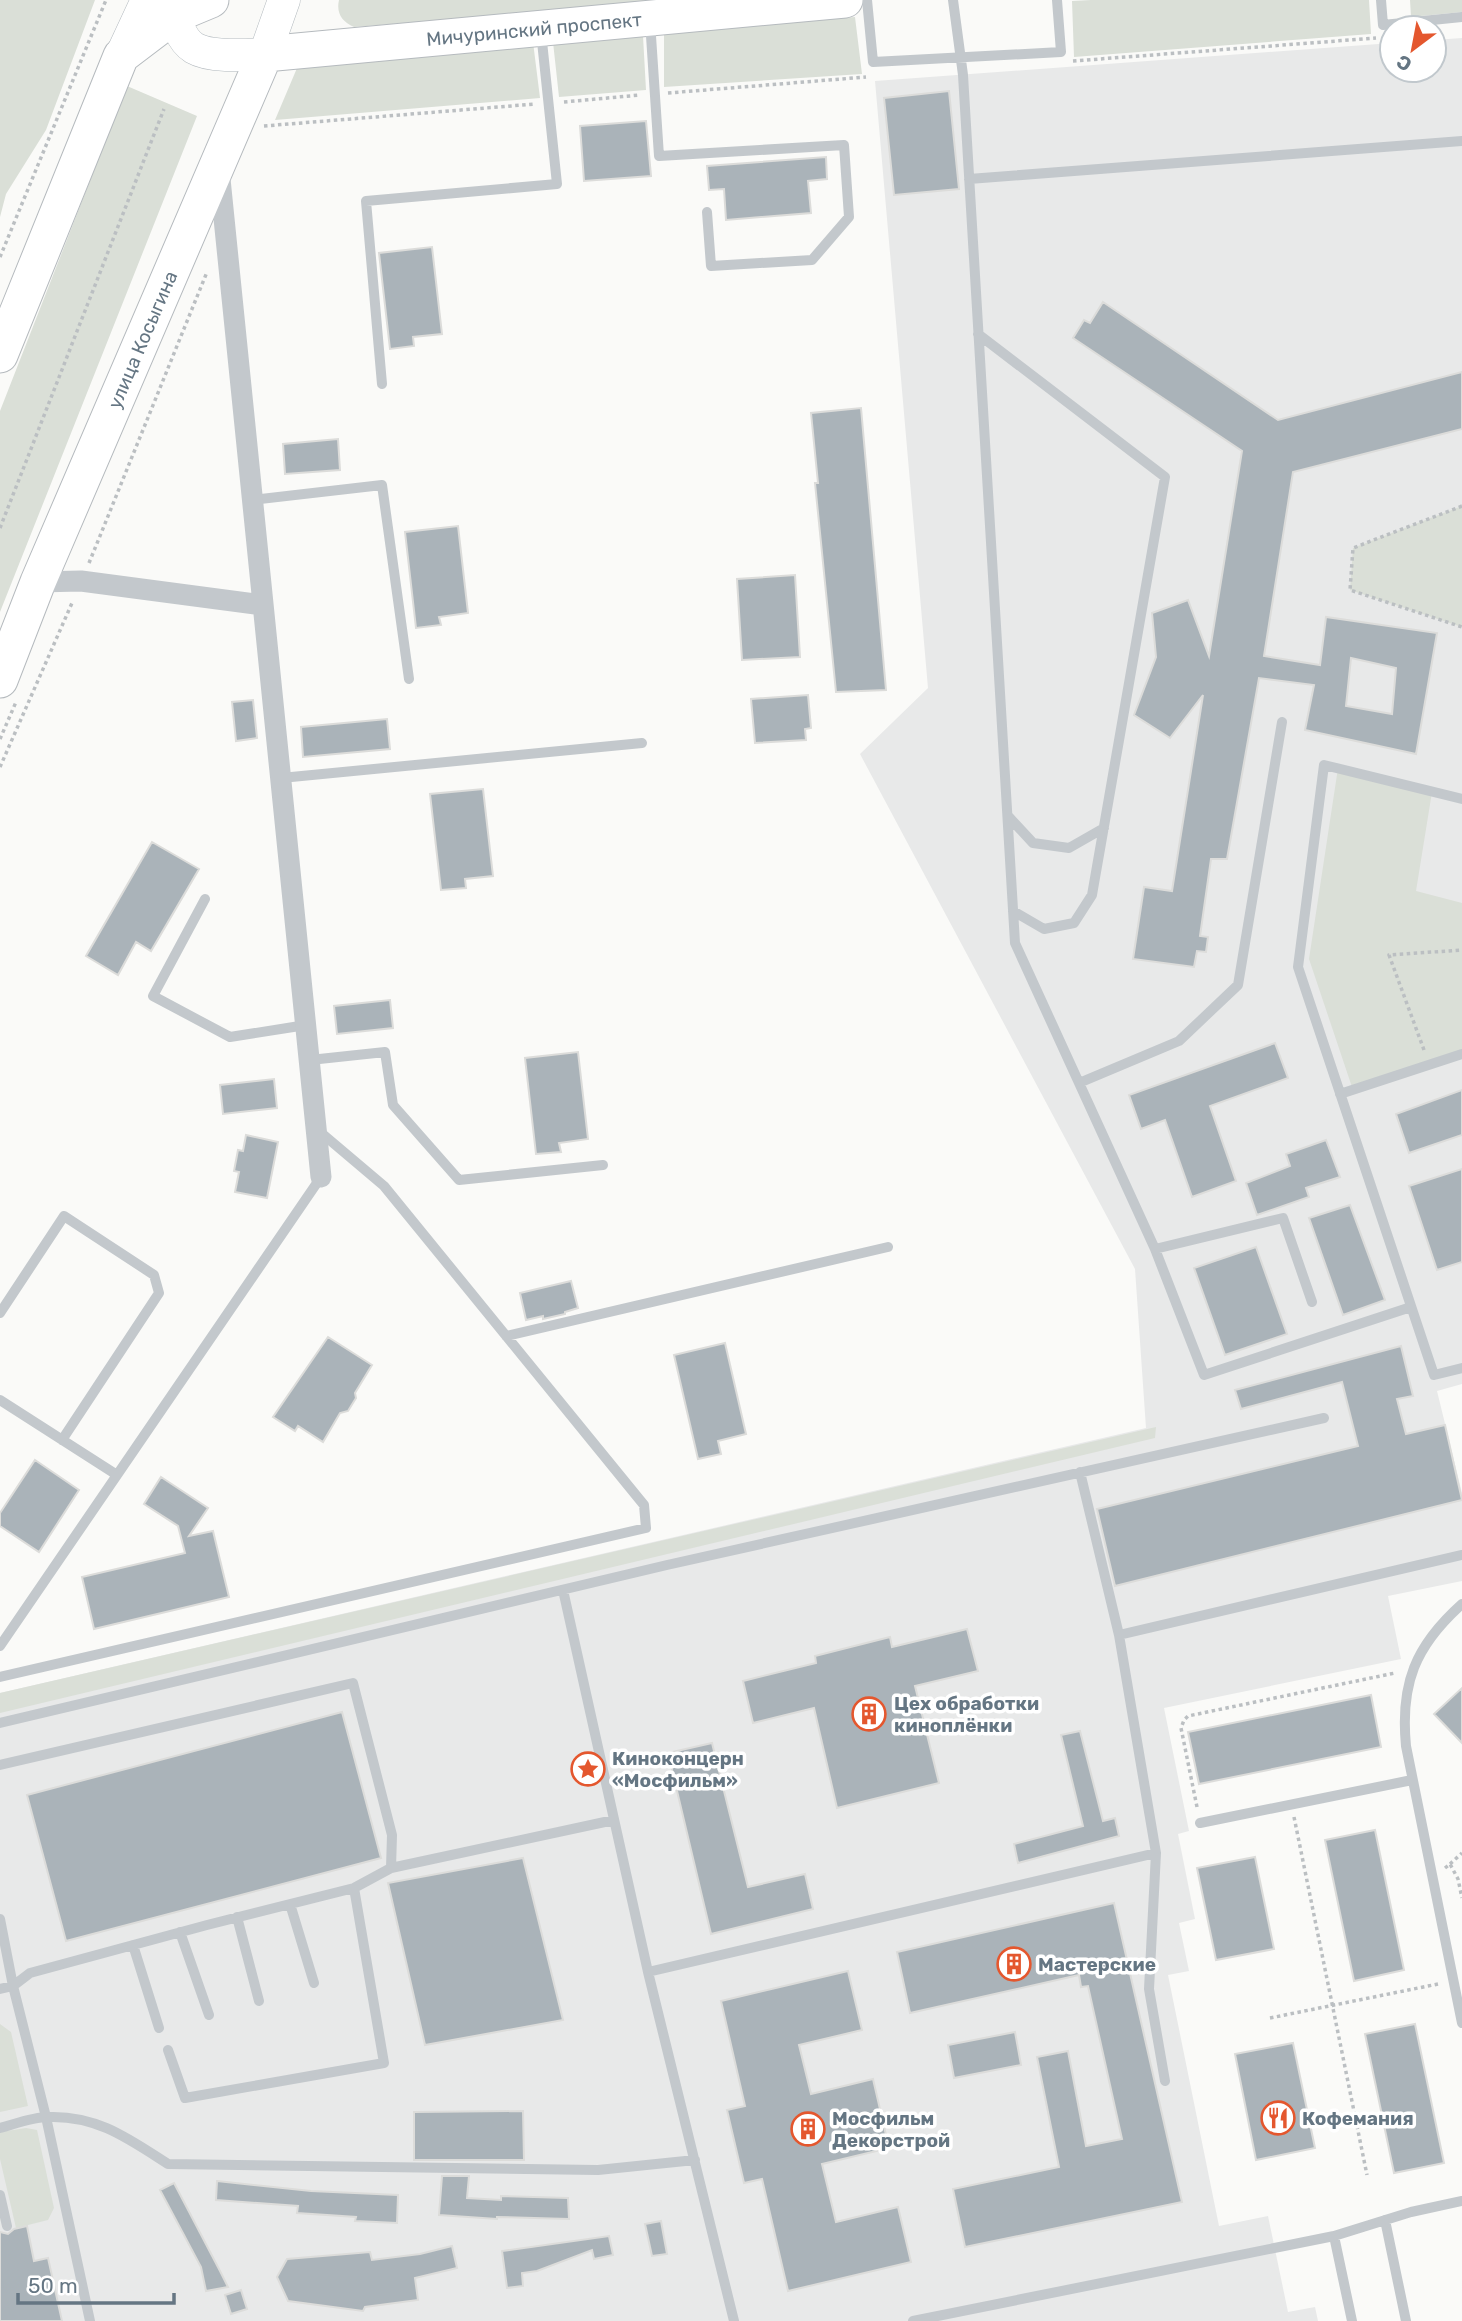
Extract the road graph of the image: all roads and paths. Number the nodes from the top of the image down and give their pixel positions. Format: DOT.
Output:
graph roads {
  1 [pos="106,0"];
  2 [pos="211,0"];
  3 [pos="284,0"];
  4 [pos="845,0"];
  5 [pos="867,0"];
  6 [pos="953,0"];
  7 [pos="1057,0"];
  8 [pos="1381,0"];
  9 [pos="164,5"];
  10 [pos="1462,17"];
  11 [pos="650,18"];
  12 [pos="541,29"];
  13 [pos="1378,38"];
  14 [pos="265,54"];
  15 [pos="960,57"];
  16 [pos="1073,61"];
  17 [pos="868,77"];
  18 [pos="655,94"];
  19 [pos="549,103"];
  20 [pos="164,109"];
  21 [pos="260,126"];
  22 [pos="1462,141"];
  23 [pos="218,166"];
  24 [pos="969,179"];
  25 [pos="707,212"];
  26 [pos="0,257"];
  27 [pos="210,265"];
  28 [pos="978,334"];
  29 [pos="0,355"];
  30 [pos="382,384"];
  31 [pos="252,500"];
  32 [pos="1462,506"];
  33 [pos="0,528"];
  34 [pos="81,581"];
  35 [pos="38,582"];
  36 [pos="263,605"];
  37 [pos="1462,627"];
  38 [pos="409,679"];
  39 [pos="0,680"];
  40 [pos="1282,722"];
  41 [pos="642,743"];
  42 [pos="0,766"];
  43 [pos="281,778"];
  44 [pos="1462,799"];
  45 [pos="1007,816"];
  46 [pos="1104,828"];
  47 [pos="205,899"];
  48 [pos="1013,911"];
  49 [pos="1462,950"];
  50 [pos="306,1025"];
  51 [pos="1462,1054"];
  52 [pos="310,1060"];
  53 [pos="1429,1065"];
  54 [pos="1079,1083"];
  55 [pos="1340,1094"];
  56 [pos="317,1130"];
  57 [pos="603,1165"];
  58 [pos="321,1177"];
  59 [pos="888,1247"];
  60 [pos="1155,1249"];
  61 [pos="1312,1302"];
  62 [pos="1411,1307"];
  63 [pos="0,1313"];
  64 [pos="506,1336"];
  65 [pos="1462,1368"];
  66 [pos="0,1400"];
  67 [pos="1324,1418"];
  68 [pos="62,1440"];
  69 [pos="1080,1472"];
  70 [pos="117,1475"];
  71 [pos="1461,1555"];
  72 [pos="563,1590"];
  73 [pos="1462,1604"];
  74 [pos="1119,1635"];
  75 [pos="0,1646"];
  76 [pos="1413,1670"];
  77 [pos="0,1677"];
  78 [pos="0,1723"];
  79 [pos="0,1765"];
  80 [pos="1412,1780"];
  81 [pos="1291,1805"];
  82 [pos="614,1820"];
  83 [pos="1200,1823"];
  84 [pos="1156,1853"];
  85 [pos="1462,1853"];
  86 [pos="1450,1864"];
  87 [pos="391,1868"];
  88 [pos="1433,1880"];
  89 [pos="354,1888"];
  90 [pos="1462,1898"];
  91 [pos="290,1904"];
  92 [pos="237,1917"];
  93 [pos="0,1919"];
  94 [pos="180,1933"];
  95 [pos="133,1945"];
  96 [pos="648,1972"];
  97 [pos="1453,1981"];
  98 [pos="314,1983"];
  99 [pos="13,1986"];
  100 [pos="0,1989"];
  101 [pos="259,2001"];
  102 [pos="1332,2005"];
  103 [pos="209,2015"];
  104 [pos="1270,2018"];
  105 [pos="1462,2023"];
  106 [pos="159,2028"];
  107 [pos="168,2050"];
  108 [pos="1165,2081"];
  109 [pos="46,2116"];
  110 [pos="0,2128"];
  111 [pos="695,2160"];
  112 [pos="1367,2175"];
  113 [pos="0,2195"];
  114 [pos="1462,2201"];
  115 [pos="1385,2220"];
  116 [pos="7,2226"];
  117 [pos="1335,2236"];
  118 [pos="90,2321"];
  119 [pos="734,2321"];
  120 [pos="913,2321"];
  121 [pos="1352,2321"];
  122 [pos="1406,2321"];
  1 -- 26 [label="path"];
  2 -- 9 [label="main road"];
  3 -- 14 [label="main road, улица Косыгина"];
  4 -- 11 [label="main road, Мичуринский проспект"];
  5 -- 15 [label="lane"];
  6 -- 15 [label="lane"];
  7 -- 15 [label="lane"];
  8 -- 10 [label="lane"];
  9 -- 14 [label="main road"];
  9 -- 29 [label="main road"];
  11 -- 12 [label="main road, Мичуринский проспект"];
  11 -- 18 [label="lane"];
  12 -- 14 [label="main road, Мичуринский проспект"];
  12 -- 19 [label="lane"];
  13 -- 16 [label="path"];
  14 -- 23 [label="main road, улица Косыгина"];
  15 -- 24 [label="lane"];
  17 -- 18 [label="path"];
  18 -- 19 [label="path"];
  18 -- 25 [label="lane"];
  19 -- 21 [label="path"];
  19 -- 30 [label="lane"];
  20 -- 33 [label="path"];
  22 -- 24 [label="lane"];
  23 -- 31 [label="street"];
  23 -- 35 [label="main road, улица Косыгина"];
  24 -- 28 [label="lane"];
  27 -- 34 [label="path"];
  28 -- 45 [label="lane"];
  28 -- 46 [label="lane"];
  31 -- 36 [label="street"];
  31 -- 38 [label="lane"];
  32 -- 37 [label="path"];
  34 -- 35 [label="street"];
  34 -- 36 [label="street"];
  34 -- 42 [label="path"];
  35 -- 39 [label="main road, улица Косыгина"];
  36 -- 43 [label="street"];
  40 -- 54 [label="lane"];
  41 -- 43 [label="lane"];
  43 -- 50 [label="street"];
  44 -- 55 [label="lane"];
  45 -- 46 [label="lane"];
  45 -- 48 [label="lane"];
  46 -- 48 [label="lane"];
  47 -- 50 [label="lane"];
  48 -- 54 [label="lane"];
  49 -- 53 [label="path"];
  50 -- 52 [label="street"];
  51 -- 53 [label="lane"];
  52 -- 56 [label="street"];
  52 -- 57 [label="lane"];
  53 -- 55 [label="lane"];
  54 -- 60 [label="lane"];
  55 -- 62 [label="lane"];
  56 -- 58 [label="street"];
  56 -- 64 [label="lane"];
  58 -- 70 [label="lane"];
  59 -- 64 [label="lane"];
  60 -- 61 [label="lane"];
  60 -- 62 [label="lane"];
  62 -- 65 [label="lane"];
  63 -- 68 [label="lane"];
  64 -- 77 [label="lane"];
  66 -- 68 [label="lane"];
  67 -- 69 [label="lane"];
  68 -- 70 [label="lane"];
  69 -- 72 [label="lane"];
  69 -- 74 [label="lane"];
  70 -- 75 [label="lane"];
  71 -- 74 [label="lane"];
  72 -- 78 [label="lane"];
  72 -- 82 [label="lane"];
  73 -- 76 [label="lane"];
  74 -- 84 [label="lane"];
  76 -- 80 [label="lane"];
  76 -- 83 [label="path"];
  79 -- 87 [label="lane"];
  80 -- 81 [label="lane"];
  80 -- 88 [label="lane"];
  81 -- 83 [label="lane"];
  81 -- 102 [label="path"];
  82 -- 87 [label="lane"];
  82 -- 96 [label="lane"];
  84 -- 96 [label="lane"];
  84 -- 108 [label="lane"];
  85 -- 86 [label="path"];
  86 -- 88 [label="path"];
  86 -- 90 [label="path"];
  87 -- 89 [label="lane"];
  88 -- 97 [label="lane"];
  89 -- 91 [label="lane"];
  89 -- 107 [label="lane"];
  91 -- 92 [label="lane"];
  91 -- 98 [label="lane"];
  92 -- 94 [label="lane"];
  92 -- 101 [label="lane"];
  93 -- 99 [label="lane"];
  94 -- 95 [label="lane"];
  94 -- 103 [label="lane"];
  95 -- 99 [label="lane"];
  95 -- 106 [label="lane"];
  96 -- 111 [label="lane"];
  97 -- 102 [label="path"];
  97 -- 105 [label="lane"];
  99 -- 100 [label="lane"];
  99 -- 109 [label="lane"];
  102 -- 104 [label="path"];
  102 -- 112 [label="path"];
  109 -- 110 [label="lane"];
  109 -- 111 [label="lane"];
  109 -- 118 [label="lane"];
  111 -- 119 [label="lane"];
  113 -- 116 [label="lane"];
  114 -- 115 [label="lane"];
  115 -- 117 [label="lane"];
  115 -- 122 [label="lane"];
  117 -- 120 [label="lane"];
  117 -- 121 [label="lane"];
}
